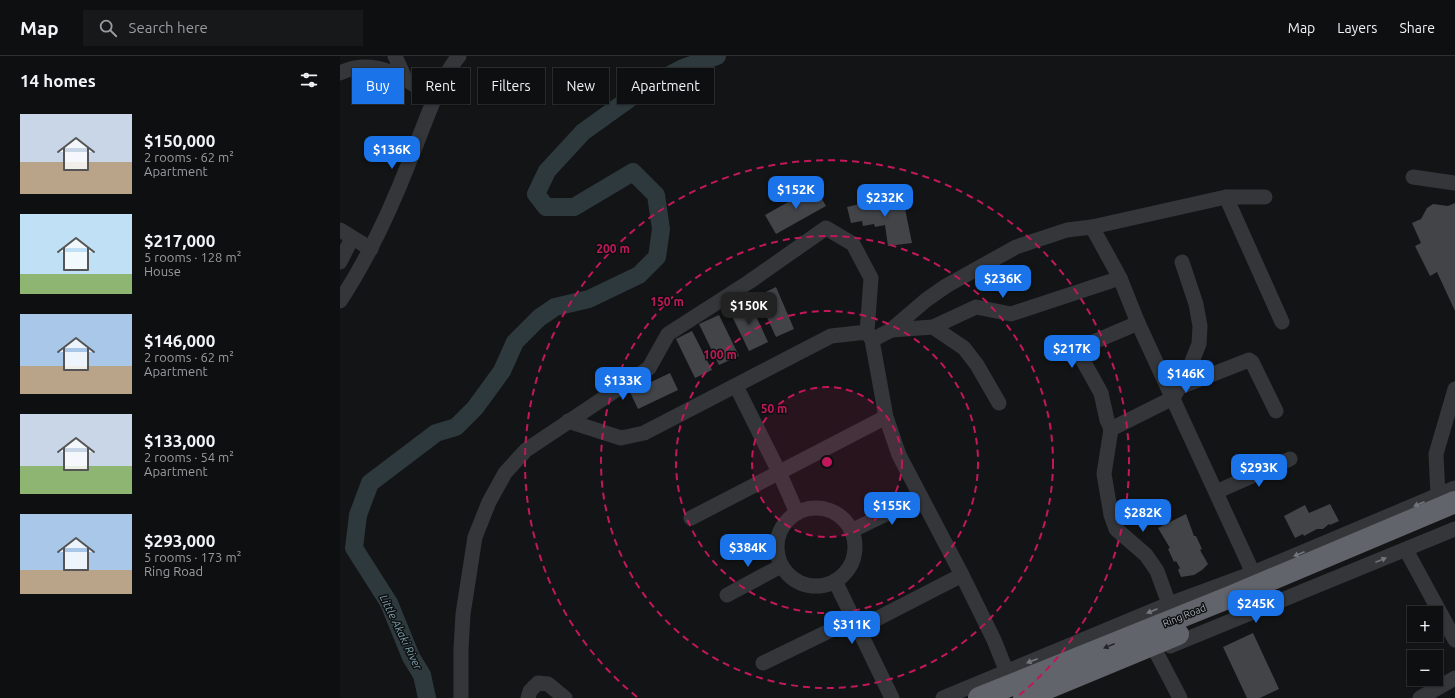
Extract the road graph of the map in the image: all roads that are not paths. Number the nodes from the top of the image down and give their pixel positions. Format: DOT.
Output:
graph roads {
  1 [pos="396,56"];
  2 [pos="459,56"];
  3 [pos="353,68"];
  4 [pos="381,68"];
  5 [pos="401,68"];
  6 [pos="452,68"];
  7 [pos="352,69"];
  8 [pos="340,74"];
  9 [pos="404,76"];
  10 [pos="412,82"];
  11 [pos="433,104"];
  12 [pos="1413,178"];
  13 [pos="1455,183"];
  14 [pos="1226,197"];
  15 [pos="1265,197"];
  16 [pos="1092,227"];
  17 [pos="346,234"];
  18 [pos="371,248"];
  19 [pos="340,262"];
  20 [pos="1182,262"];
  21 [pos="1120,278"];
  22 [pos="341,297"];
  23 [pos="1282,322"];
  24 [pos="1138,323"];
  25 [pos="933,327"];
  26 [pos="891,330"];
  27 [pos="870,336"];
  28 [pos="736,386"];
  29 [pos="1455,389"];
  30 [pos="1177,392"];
  31 [pos="999,403"];
  32 [pos="1276,411"];
  33 [pos="886,417"];
  34 [pos="568,421"];
  35 [pos="1112,429"];
  36 [pos="1290,459"];
  37 [pos="779,472"];
  38 [pos="1455,488"];
  39 [pos="1216,492"];
  40 [pos="921,497"];
  41 [pos="1447,499"];
  42 [pos="797,513"];
  43 [pos="1455,517"];
  44 [pos="691,518"];
  45 [pos="1455,529"];
  46 [pos="851,530"];
  47 [pos="1406,550"];
  48 [pos="781,566"];
  49 [pos="1253,573"];
  50 [pos="962,575"];
  51 [pos="835,581"];
  52 [pos="727,595"];
  53 [pos="1170,604"];
  54 [pos="857,623"];
  55 [pos="1455,640"];
  56 [pos="1156,652"];
  57 [pos="763,663"];
  58 [pos="1006,670"];
  59 [pos="1455,678"];
  60 [pos="460,698"];
  61 [pos="528,698"];
  62 [pos="565,698"];
  63 [pos="892,698"];
  64 [pos="943,698"];
  65 [pos="979,698"];
  66 [pos="1024,698"];
  67 [pos="1048,698"];
  68 [pos="1180,698"];
  69 [pos="1420,698"];
  1 -- 5 [label="street"];
  2 -- 6 [label="street"];
  3 -- 4 [label="street"];
  7 -- 8 [label="street"];
  9 -- 10 [label="street"];
  11 -- 18 [label="street"];
  12 -- 13 [label="street"];
  14 -- 15 [label="street"];
  14 -- 16 [label="street"];
  14 -- 23 [label="street"];
  16 -- 21 [label="street"];
  16 -- 26 [label="street"];
  17 -- 18 [label="street"];
  17 -- 19 [label="street"];
  18 -- 22 [label="street"];
  20 -- 30 [label="street"];
  21 -- 24 [label="street"];
  21 -- 25 [label="street"];
  24 -- 30 [label="street"];
  24 -- 35 [label="street"];
  25 -- 26 [label="street"];
  25 -- 31 [label="street"];
  26 -- 27 [label="street"];
  27 -- 28 [label="street"];
  27 -- 33 [label="street"];
  27 -- 34 [label="street"];
  28 -- 34 [label="street"];
  28 -- 37 [label="street"];
  29 -- 41 [label="street"];
  30 -- 32 [label="street"];
  30 -- 35 [label="street"];
  30 -- 39 [label="street"];
  33 -- 37 [label="street"];
  33 -- 40 [label="street"];
  34 -- 60 [label="street"];
  35 -- 53 [label="street"];
  36 -- 39 [label="street"];
  37 -- 42 [label="street"];
  37 -- 44 [label="street"];
  38 -- 41 [label="street"];
  39 -- 49 [label="street"];
  40 -- 46 [label="street"];
  40 -- 50 [label="street"];
  41 -- 49 [label="street, one-way"];
  41 -- 65 [label="highway, Ring Road, one-way"];
  42 -- 46 [label="street"];
  42 -- 48 [label="street"];
  43 -- 66 [label="highway, Ring Road"];
  45 -- 47 [label="street"];
  46 -- 51 [label="street"];
  47 -- 55 [label="street"];
  56 -- 47 [label="street, one-way"];
  48 -- 51 [label="street"];
  48 -- 52 [label="street"];
  49 -- 53 [label="street"];
  50 -- 54 [label="street"];
  50 -- 58 [label="street"];
  51 -- 54 [label="street"];
  53 -- 58 [label="street, one-way"];
  54 -- 57 [label="street"];
  54 -- 63 [label="street"];
  56 -- 67 [label="street"];
  56 -- 68 [label="street"];
  58 -- 64 [label="street"];
  59 -- 69 [label="street"];
  61 -- 62 [label="street"];
}
